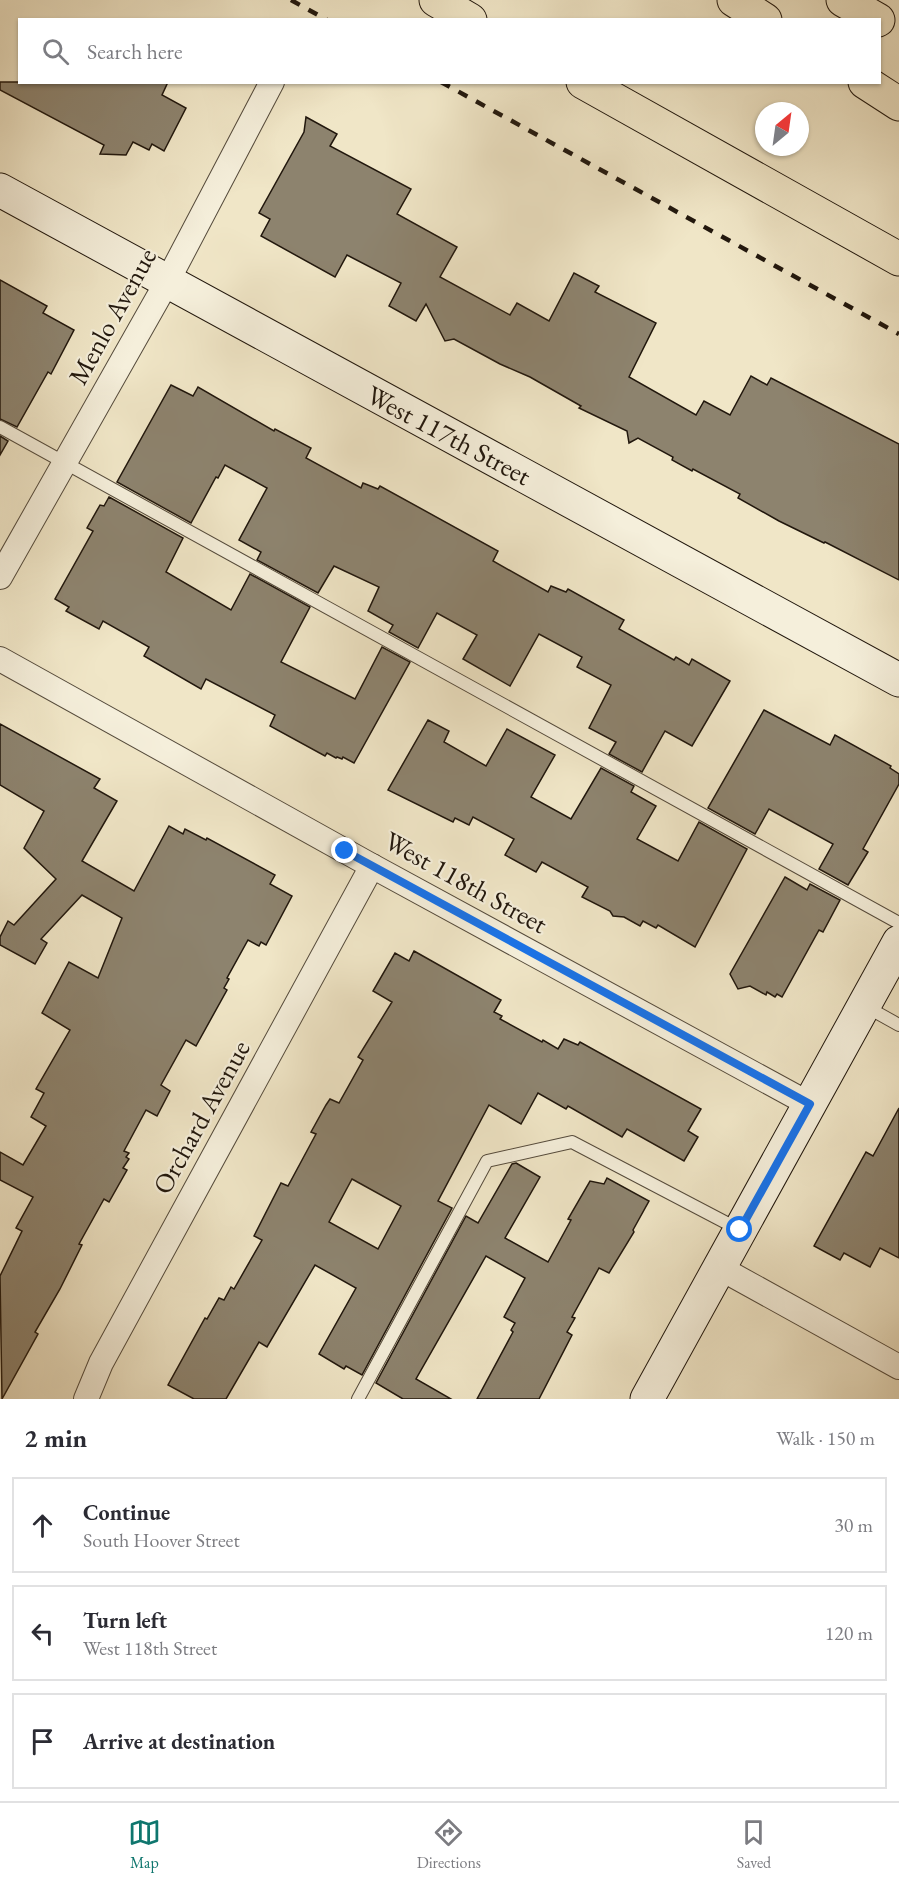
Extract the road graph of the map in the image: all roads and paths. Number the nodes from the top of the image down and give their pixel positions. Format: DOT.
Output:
graph roads {
  1 [pos="436,0"];
  2 [pos="734,0"];
  3 [pos="843,0"];
  4 [pos="468,18"];
  5 [pos="762,18"];
  6 [pos="875,18"];
  7 [pos="881,21"];
  8 [pos="899,31"];
  9 [pos="271,84"];
  10 [pos="587,84"];
  11 [pos="868,84"];
  12 [pos="899,104"];
  13 [pos="0,190"];
  14 [pos="899,259"];
  15 [pos="166,282"];
  16 [pos="0,427"];
  17 [pos="64,463"];
  18 [pos="0,577"];
  19 [pos="0,660"];
  20 [pos="899,680"];
  21 [pos="372,866"];
  22 [pos="899,923"];
  23 [pos="899,942"];
  24 [pos="864,1006"];
  25 [pos="899,1025"];
  26 [pos="810,1104"];
  27 [pos="740,1230"];
  28 [pos="720,1268"];
  29 [pos="899,1367"];
  30 [pos="86,1399"];
  31 [pos="358,1399"];
  32 [pos="647,1399"];
  1 -- 4 [label="main road"];
  2 -- 5 [label="main road"];
  3 -- 6 [label="main road"];
  7 -- 8 [label="main road"];
  9 -- 15 [label="street, Menlo Avenue"];
  10 -- 14 [label="main road"];
  11 -- 12 [label="main road"];
  13 -- 15 [label="street, West 117th Street"];
  15 -- 17 [label="street, Menlo Avenue"];
  15 -- 20 [label="street, West 117th Street"];
  16 -- 17 [label="lane"];
  17 -- 18 [label="street, Menlo Avenue"];
  17 -- 22 [label="lane"];
  19 -- 21 [label="street, West 118th Street"];
  21 -- 26 [label="street, West 118th Street"];
  21 -- 30 [label="street, Orchard Avenue"];
  23 -- 24 [label="street"];
  24 -- 25 [label="lane"];
  24 -- 26 [label="street"];
  26 -- 27 [label="street"];
  27 -- 28 [label="street"];
  27 -- 31 [label="lane"];
  28 -- 29 [label="street"];
  28 -- 32 [label="street"];
}
